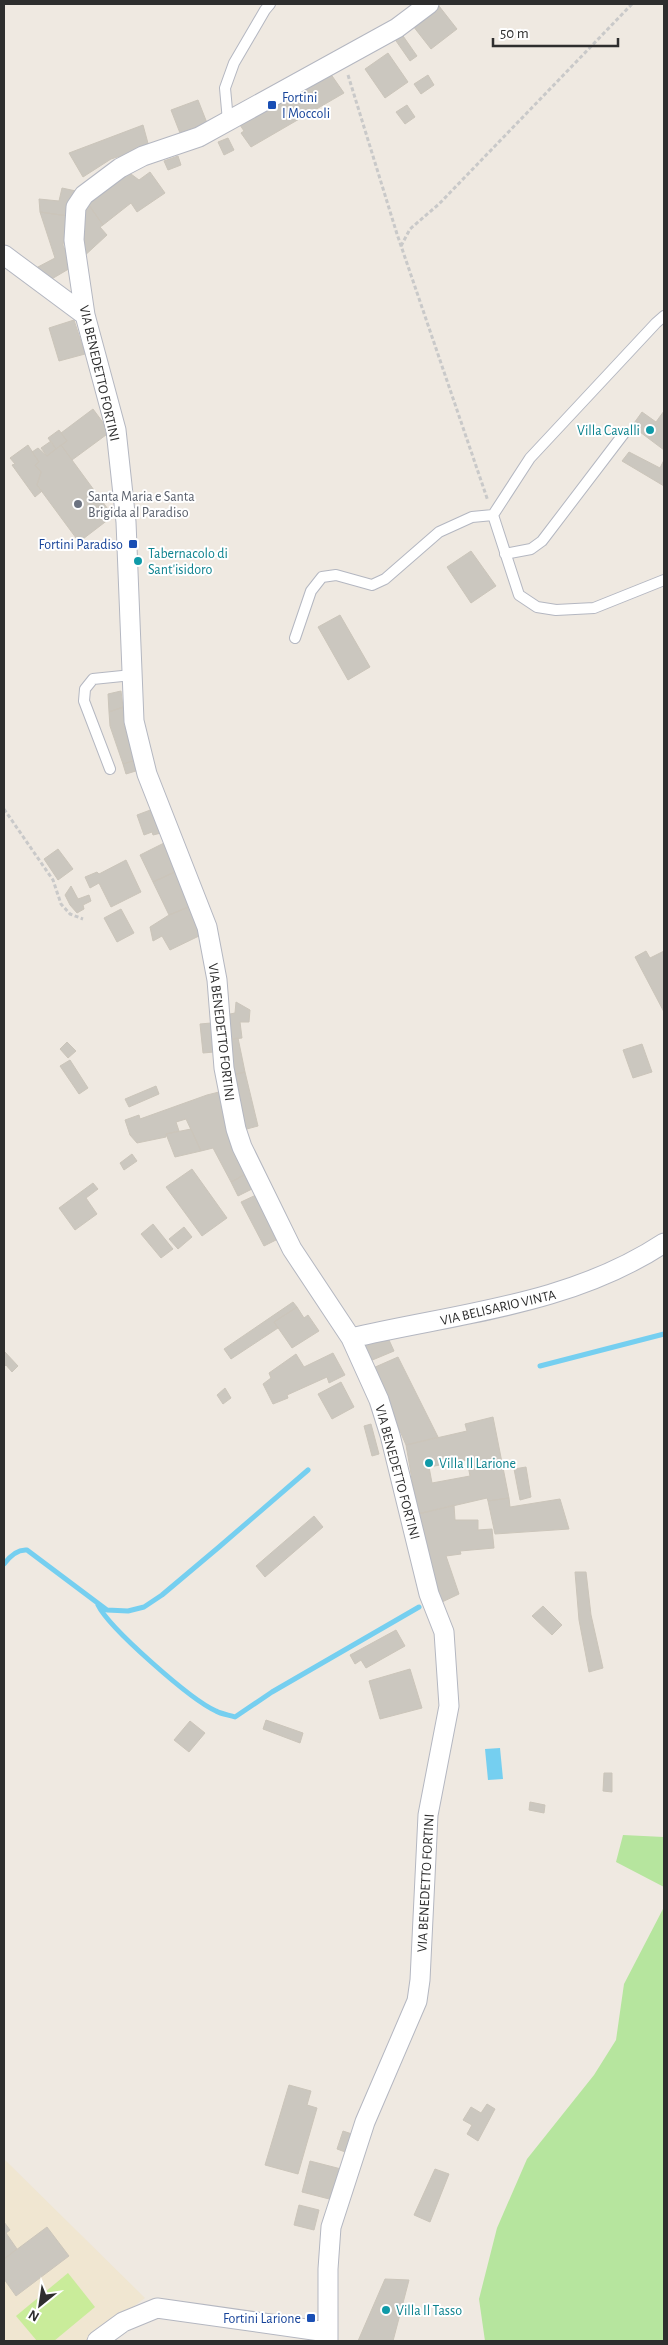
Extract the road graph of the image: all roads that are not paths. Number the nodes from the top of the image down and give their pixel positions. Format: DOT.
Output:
graph roads {
  1 [pos="270,4"];
  2 [pos="429,4"];
  3 [pos="228,121"];
  4 [pos="4,255"];
  5 [pos="86,315"];
  6 [pos="664,316"];
  7 [pos="625,432"];
  8 [pos="493,514"];
  9 [pos="505,554"];
  10 [pos="664,580"];
  11 [pos="295,638"];
  12 [pos="132,675"];
  13 [pos="110,769"];
  14 [pos="664,1243"];
  15 [pos="352,1338"];
  16 [pos="328,2337"];
  17 [pos="97,2341"];
  1 -- 3 [label="lane"];
  2 -- 3 [label="street, VIA BENEDETTO FORTINI"];
  3 -- 5 [label="street, VIA BENEDETTO FORTINI"];
  4 -- 5 [label="street"];
  5 -- 12 [label="street, VIA BENEDETTO FORTINI"];
  6 -- 8 [label="lane"];
  7 -- 9 [label="lane"];
  8 -- 9 [label="lane"];
  8 -- 11 [label="lane"];
  9 -- 10 [label="lane"];
  12 -- 13 [label="lane"];
  12 -- 15 [label="street, VIA BENEDETTO FORTINI"];
  14 -- 15 [label="street, VIA BELISARIO VINTA"];
  15 -- 16 [label="street, VIA BENEDETTO FORTINI"];
  16 -- 17 [label="street"];
}
